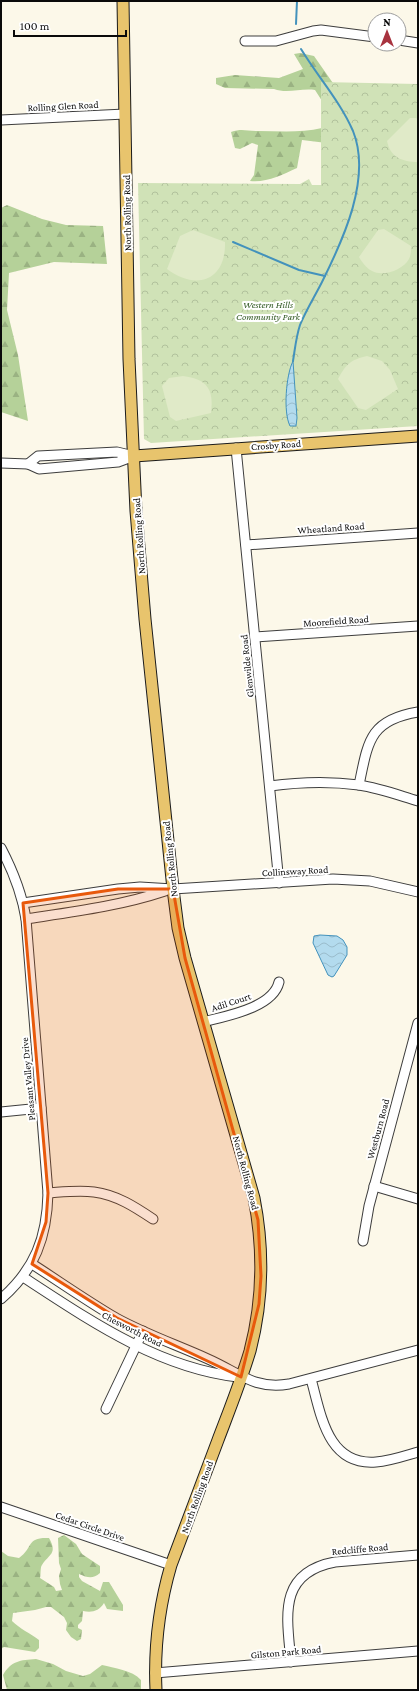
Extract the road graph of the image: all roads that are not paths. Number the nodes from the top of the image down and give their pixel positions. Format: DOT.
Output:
graph roads {
  1 [pos="123,1"];
  2 [pos="367,36"];
  3 [pos="245,41"];
  4 [pos="407,41"];
  5 [pos="418,43"];
  6 [pos="125,114"];
  7 [pos="1,120"];
  8 [pos="418,436"];
  9 [pos="236,448"];
  10 [pos="134,456"];
  11 [pos="1,463"];
  12 [pos="28,464"];
  13 [pos="418,533"];
  14 [pos="246,545"];
  15 [pos="418,626"];
  16 [pos="255,637"];
  17 [pos="418,712"];
  18 [pos="359,785"];
  19 [pos="270,786"];
  20 [pos="418,801"];
  21 [pos="1,848"];
  22 [pos="279,883"];
  23 [pos="172,889"];
  24 [pos="418,892"];
  25 [pos="23,903"];
  26 [pos="26,919"];
  27 [pos="279,982"];
  28 [pos="203,1022"];
  29 [pos="418,1023"];
  30 [pos="41,1108"];
  31 [pos="1,1112"];
  32 [pos="374,1186"];
  33 [pos="48,1193"];
  34 [pos="418,1199"];
  35 [pos="153,1220"];
  36 [pos="363,1240"];
  37 [pos="32,1264"];
  38 [pos="23,1277"];
  39 [pos="1,1299"];
  40 [pos="143,1331"];
  41 [pos="136,1345"];
  42 [pos="418,1350"];
  43 [pos="241,1377"];
  44 [pos="311,1379"];
  45 [pos="106,1409"];
  46 [pos="418,1452"];
  47 [pos="1,1507"];
  48 [pos="418,1555"];
  49 [pos="171,1565"];
  50 [pos="418,1651"];
  51 [pos="291,1662"];
  52 [pos="155,1673"];
  53 [pos="156,1690"];
  1 -- 6 [label="main road, North Rolling Road"];
  2 -- 3 [label="street"];
  4 -- 5 [label="street"];
  6 -- 7 [label="street, Rolling Glen Road"];
  6 -- 10 [label="main road, North Rolling Road"];
  8 -- 9 [label="main road, Crosby Road"];
  9 -- 10 [label="main road, Crosby Road"];
  9 -- 14 [label="street, Glenwilde Road"];
  10 -- 12 [label="street, Crosby Road"];
  10 -- 12 [label="street, Crosby Road"];
  10 -- 23 [label="main road, North Rolling Road"];
  11 -- 12 [label="street, Crosby Road"];
  13 -- 14 [label="street, Wheatland Road"];
  14 -- 16 [label="street, Glenwilde Road"];
  15 -- 16 [label="street, Moorefield Road"];
  16 -- 19 [label="street, Glenwilde Road"];
  17 -- 18 [label="street"];
  18 -- 19 [label="street"];
  18 -- 20 [label="street"];
  19 -- 22 [label="street, Glenwilde Road"];
  21 -- 25 [label="street, Pleasant Valley Drive"];
  22 -- 23 [label="street, Collinsway Road"];
  22 -- 24 [label="street, Collinsway Road"];
  23 -- 25 [label="street, Collinsway Road"];
  23 -- 26 [label="street, Collinsway Road"];
  23 -- 28 [label="main road, North Rolling Road"];
  25 -- 26 [label="street, Pleasant Valley Drive"];
  26 -- 30 [label="street, Pleasant Valley Drive"];
  27 -- 28 [label="street, Adil Court"];
  28 -- 43 [label="main road, North Rolling Road"];
  29 -- 32 [label="street, Westburn Road"];
  30 -- 31 [label="street"];
  30 -- 33 [label="street, Pleasant Valley Drive"];
  32 -- 34 [label="street"];
  32 -- 36 [label="street, Westburn Road"];
  33 -- 35 [label="street"];
  33 -- 37 [label="street, Pleasant Valley Drive"];
  37 -- 38 [label="street, Pleasant Valley Drive"];
  37 -- 40 [label="street, Chesworth Road"];
  38 -- 39 [label="street, Pleasant Valley Drive"];
  38 -- 41 [label="street, Chesworth Road"];
  40 -- 41 [label="street"];
  40 -- 43 [label="street, Chesworth Road"];
  41 -- 43 [label="street, Chesworth Road"];
  41 -- 45 [label="street"];
  42 -- 44 [label="street, Chesworth Road"];
  43 -- 44 [label="street, Chesworth Road"];
  43 -- 49 [label="main road, North Rolling Road"];
  44 -- 46 [label="street"];
  47 -- 49 [label="street, Cedar Circle Drive"];
  48 -- 51 [label="street, Redcliffe Road"];
  49 -- 52 [label="main road, North Rolling Road"];
  50 -- 51 [label="street, Gilston Park Road"];
  51 -- 52 [label="street, Gilston Park Road"];
  52 -- 53 [label="main road, North Rolling Road"];
}
